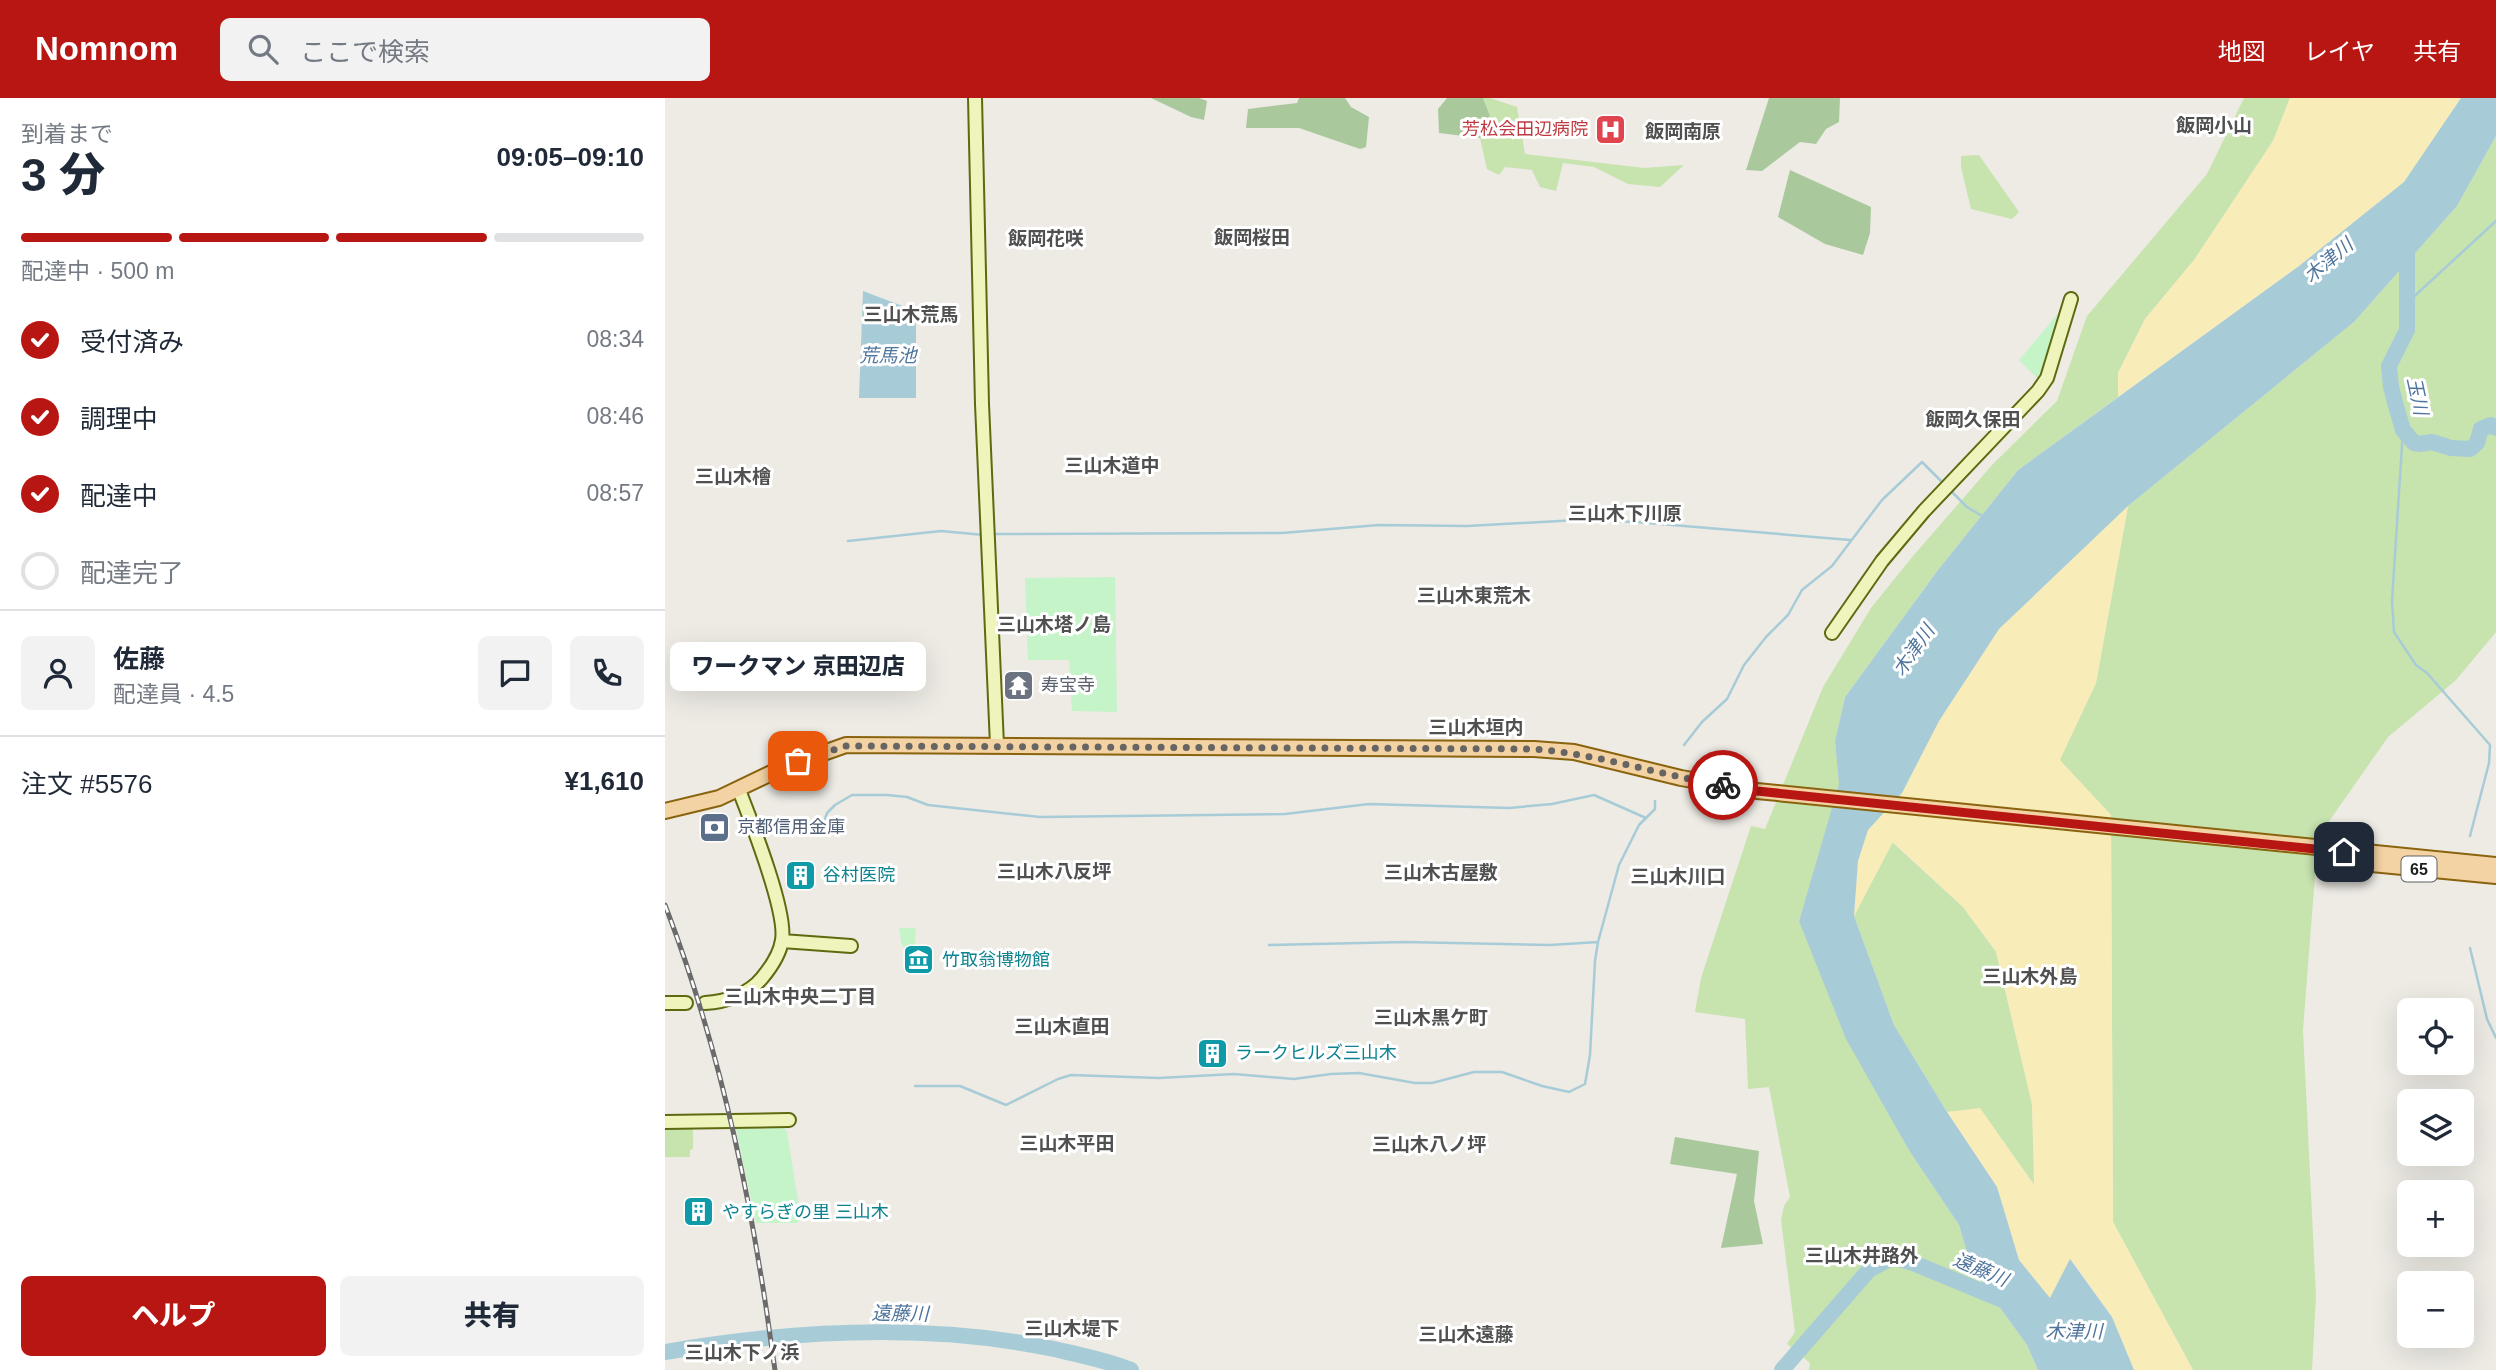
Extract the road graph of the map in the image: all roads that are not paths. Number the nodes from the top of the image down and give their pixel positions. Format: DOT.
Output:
graph roads {
  1 [pos="975,98"];
  2 [pos="2071,299"];
  3 [pos="1832,633"];
  4 [pos="997,745"];
  5 [pos="739,790"];
  6 [pos="665,811"];
  7 [pos="2343,856"];
  8 [pos="2496,865"];
  9 [pos="2496,876"];
  10 [pos="782,941"];
  11 [pos="851,946"];
  12 [pos="665,1003"];
  13 [pos="686,1003"];
  14 [pos="705,1003"];
  15 [pos="789,1120"];
  16 [pos="665,1122"];
  1 -- 4 [label="street"];
  2 -- 3 [label="street"];
  4 -- 5 [label="main road, 65"];
  4 -- 7 [label="main road, 65"];
  5 -- 6 [label="main road, 65"];
  5 -- 10 [label="street"];
  7 -- 8 [label="main road, 65"];
  7 -- 9 [label="main road, 65"];
  10 -- 11 [label="street"];
  10 -- 14 [label="street"];
  12 -- 13 [label="street"];
  15 -- 16 [label="street"];
}
